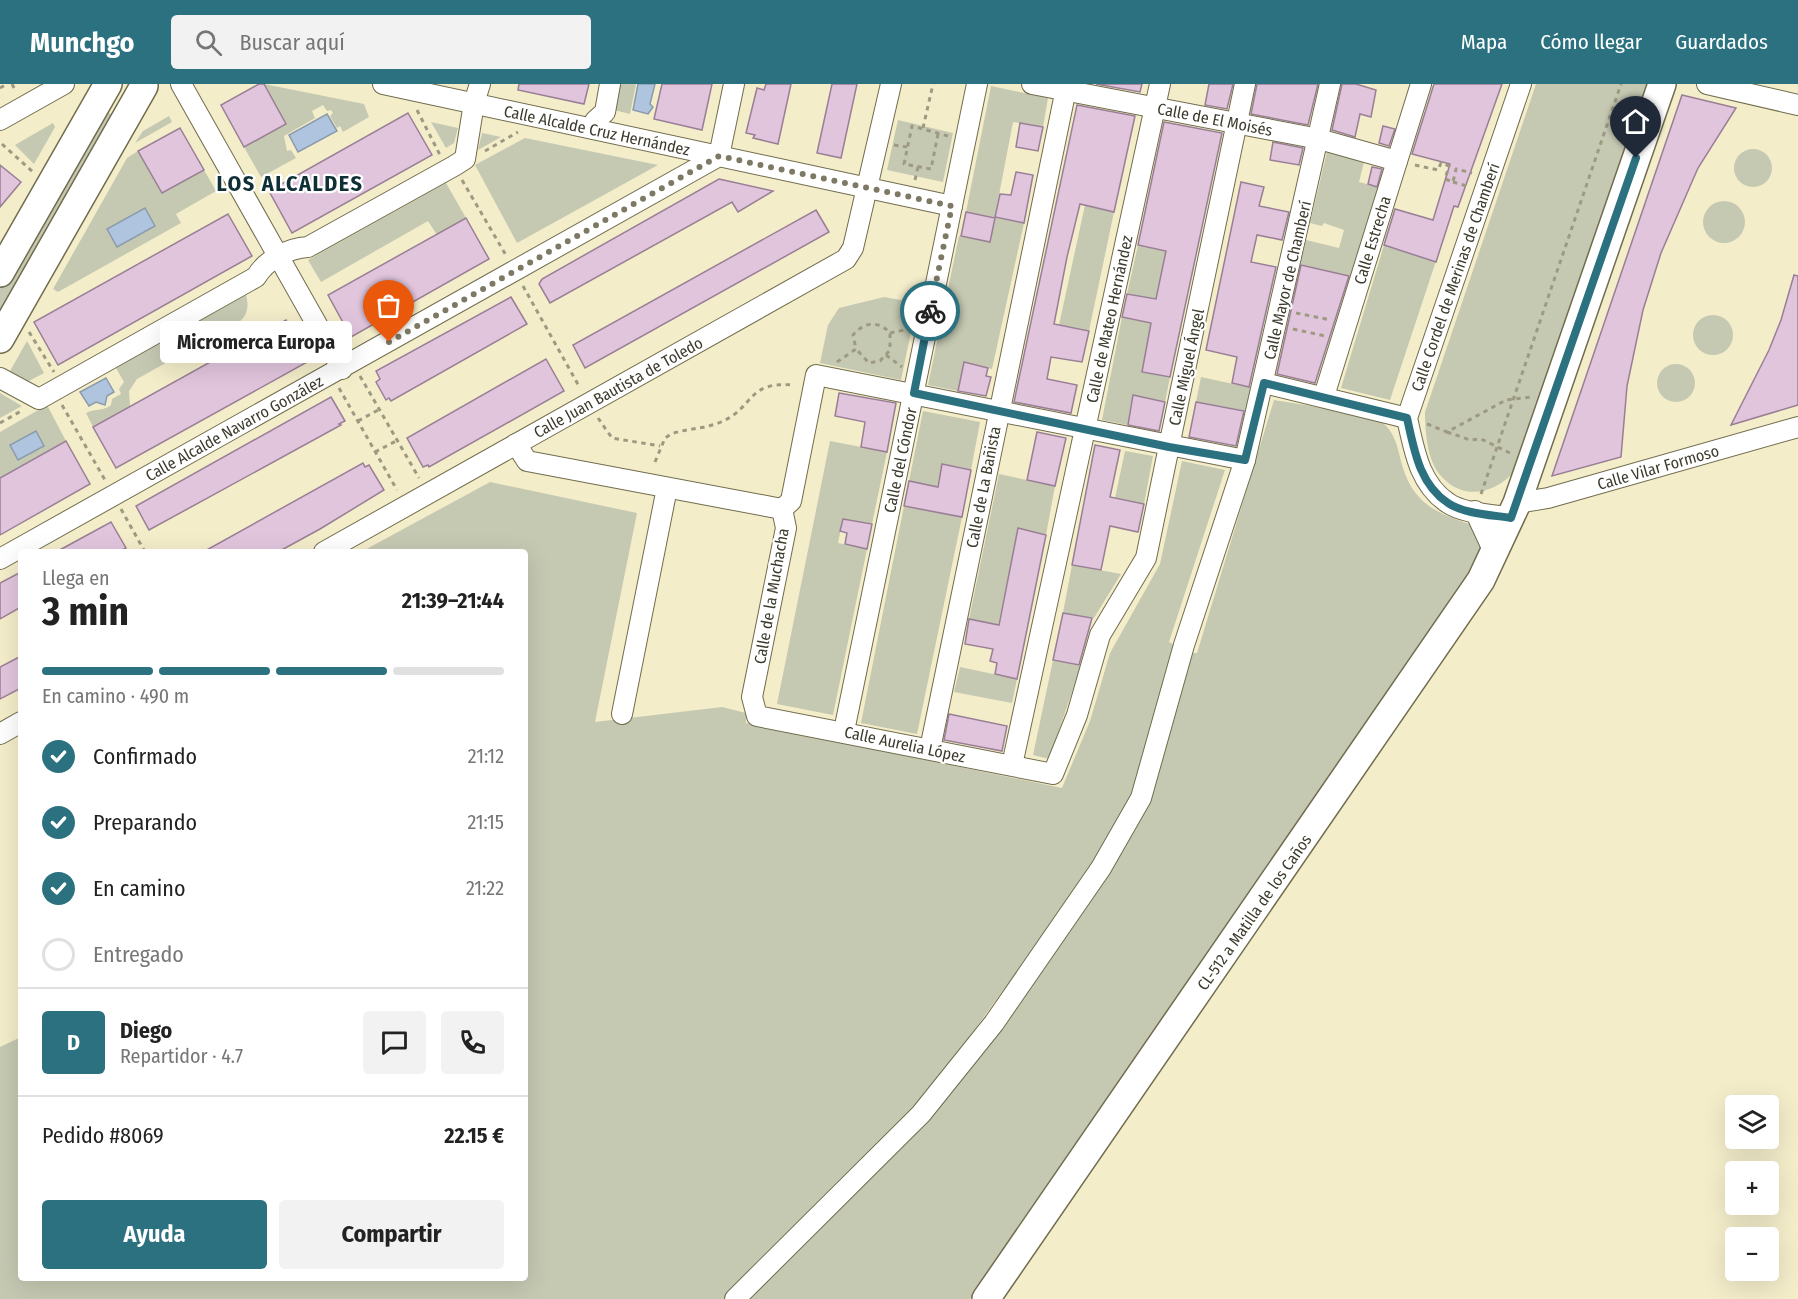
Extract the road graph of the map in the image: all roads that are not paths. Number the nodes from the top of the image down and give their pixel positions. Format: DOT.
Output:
graph roads {
  1 [pos="64,84"];
  2 [pos="108,84"];
  3 [pos="150,84"];
  4 [pos="181,84"];
  5 [pos="383,84"];
  6 [pos="480,84"];
  7 [pos="610,84"];
  8 [pos="734,84"];
  9 [pos="891,84"];
  10 [pos="977,84"];
  11 [pos="1032,84"];
  12 [pos="1160,84"];
  13 [pos="1245,84"];
  14 [pos="1330,84"];
  15 [pos="1420,84"];
  16 [pos="1521,84"];
  17 [pos="1662,84"];
  18 [pos="1707,84"];
  19 [pos="1066,88"];
  20 [pos="474,103"];
  21 [pos="1798,105"];
  22 [pos="1154,107"];
  23 [pos="0,120"];
  24 [pos="1238,124"];
  25 [pos="594,129"];
  26 [pos="1319,139"];
  27 [pos="719,156"];
  28 [pos="1402,162"];
  29 [pos="868,187"];
  30 [pos="952,206"];
  31 [pos="279,257"];
  32 [pos="0,273"];
  33 [pos="0,339"];
  34 [pos="347,377"];
  35 [pos="0,378"];
  36 [pos="1264,383"];
  37 [pos="914,393"];
  38 [pos="1324,396"];
  39 [pos="998,412"];
  40 [pos="1414,420"];
  41 [pos="1798,427"];
  42 [pos="1086,430"];
  43 [pos="516,444"];
  44 [pos="1169,447"];
  45 [pos="1245,460"];
  46 [pos="667,488"];
  47 [pos="1478,504"];
  48 [pos="782,509"];
  49 [pos="1514,511"];
  50 [pos="19,549"];
  51 [pos="329,549"];
  52 [pos="18,550"];
  53 [pos="1494,552"];
  54 [pos="0,559"];
  55 [pos="622,714"];
  56 [pos="757,716"];
  57 [pos="18,724"];
  58 [pos="844,731"];
  59 [pos="0,734"];
  60 [pos="930,749"];
  61 [pos="1012,765"];
  62 [pos="1053,774"];
  63 [pos="735,1299"];
  64 [pos="986,1299"];
  1 -- 23 [label="street"];
  2 -- 32 [label="main road"];
  3 -- 33 [label="main road"];
  4 -- 31 [label="street"];
  5 -- 20 [label="street, Calle Alcalde Cruz Hernández"];
  6 -- 20 [label="street"];
  7 -- 25 [label="street"];
  8 -- 27 [label="street"];
  9 -- 29 [label="street, Calle Juan Bautista de Toledo"];
  10 -- 30 [label="street, Calle del Cóndor"];
  11 -- 19 [label="street, Calle de El Moisés"];
  12 -- 22 [label="street, Calle de Mateo Hernández"];
  13 -- 24 [label="street, Calle Miguel Ángel"];
  14 -- 26 [label="street, Calle Mayor de Chamberí"];
  15 -- 28 [label="street, Calle Estrecha"];
  16 -- 40 [label="street, Calle Cordel de Merinas de Chamberí"];
  17 -- 49 [label="main road"];
  18 -- 21 [label="street"];
  19 -- 22 [label="street, Calle de El Moisés"];
  19 -- 39 [label="street, Calle de La Bañista"];
  20 -- 25 [label="street, Calle Alcalde Cruz Hernández"];
  20 -- 31 [label="street"];
  22 -- 24 [label="street, Calle de El Moisés"];
  22 -- 42 [label="street, Calle de Mateo Hernández"];
  24 -- 26 [label="street, Calle de El Moisés"];
  24 -- 44 [label="street, Calle Miguel Ángel"];
  25 -- 27 [label="street, Calle Alcalde Cruz Hernández"];
  26 -- 28 [label="street, Calle de El Moisés"];
  26 -- 36 [label="street, Calle Mayor de Chamberí"];
  27 -- 29 [label="street, Calle Alcalde Cruz Hernández"];
  27 -- 34 [label="street, Calle Alcalde Navarro González"];
  28 -- 38 [label="street, Calle Estrecha"];
  29 -- 30 [label="street, Calle Alcalde Cruz Hernández"];
  29 -- 43 [label="street, Calle Juan Bautista de Toledo"];
  30 -- 37 [label="street, Calle del Cóndor"];
  31 -- 34 [label="street"];
  31 -- 35 [label="street"];
  34 -- 50 [label="street, Calle Alcalde Navarro González"];
  36 -- 38 [label="street"];
  36 -- 45 [label="street, Calle Mayor de Chamberí"];
  37 -- 39 [label="street"];
  37 -- 48 [label="street, Calle de la Muchacha"];
  37 -- 58 [label="street, Calle del Cóndor"];
  38 -- 40 [label="street"];
  39 -- 42 [label="street"];
  39 -- 60 [label="street, Calle de La Bañista"];
  40 -- 47 [label="street"];
  41 -- 49 [label="street, Calle Vilar Formoso"];
  42 -- 44 [label="street"];
  42 -- 61 [label="street, Calle de Mateo Hernández"];
  43 -- 46 [label="street"];
  43 -- 51 [label="street, Calle Juan Bautista de Toledo"];
  44 -- 45 [label="street"];
  44 -- 62 [label="street, Calle Miguel Ángel"];
  45 -- 63 [label="street, Calle Mayor de Chamberí"];
  46 -- 48 [label="street"];
  46 -- 55 [label="street"];
  47 -- 49 [label="street"];
  47 -- 53 [label="street"];
  48 -- 56 [label="street, Calle de la Muchacha"];
  49 -- 53 [label="main road, CL-512 a Matilla de los Caños"];
  52 -- 54 [label="street, Calle Alcalde Navarro González"];
  53 -- 64 [label="main road, CL-512 a Matilla de los Caños"];
  56 -- 58 [label="street, Calle Aurelia López"];
  57 -- 59 [label="street"];
  58 -- 60 [label="street, Calle Aurelia López"];
  60 -- 61 [label="street, Calle Aurelia López"];
  61 -- 62 [label="street, Calle Aurelia López"];
}
